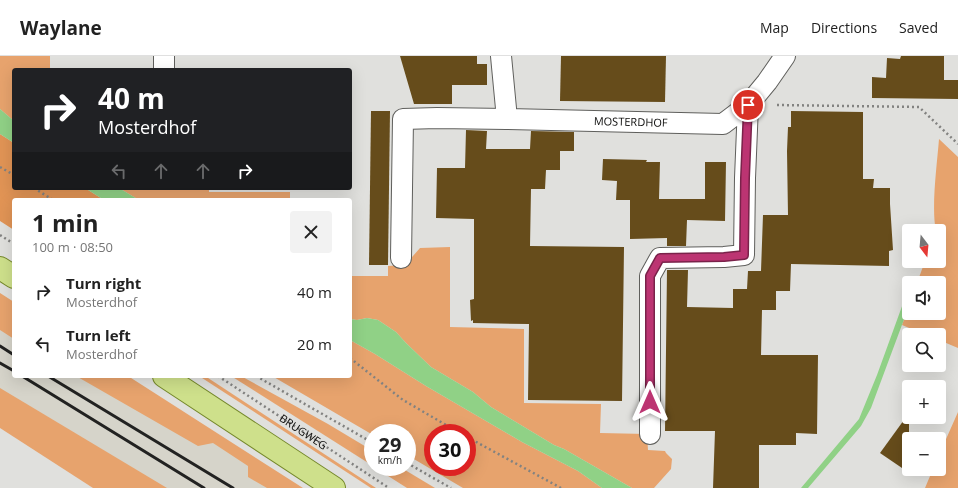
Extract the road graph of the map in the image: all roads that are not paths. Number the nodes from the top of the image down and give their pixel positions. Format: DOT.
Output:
graph roads {
  1 [pos="164,56"];
  2 [pos="501,56"];
  3 [pos="785,56"];
  4 [pos="164,68"];
  5 [pos="748,105"];
  6 [pos="507,119"];
  7 [pos="401,258"];
  8 [pos="0,268"];
  9 [pos="12,276"];
  10 [pos="167,378"];
  11 [pos="650,434"];
  12 [pos="334,488"];
  1 -- 4 [label="street"];
  2 -- 6 [label="street"];
  3 -- 5 [label="street, MOSTERDHOF"];
  5 -- 6 [label="street, MOSTERDHOF"];
  5 -- 11 [label="street"];
  6 -- 7 [label="street, MOSTERDHOF"];
  8 -- 9 [label="main road"];
  10 -- 12 [label="main road"];
}
